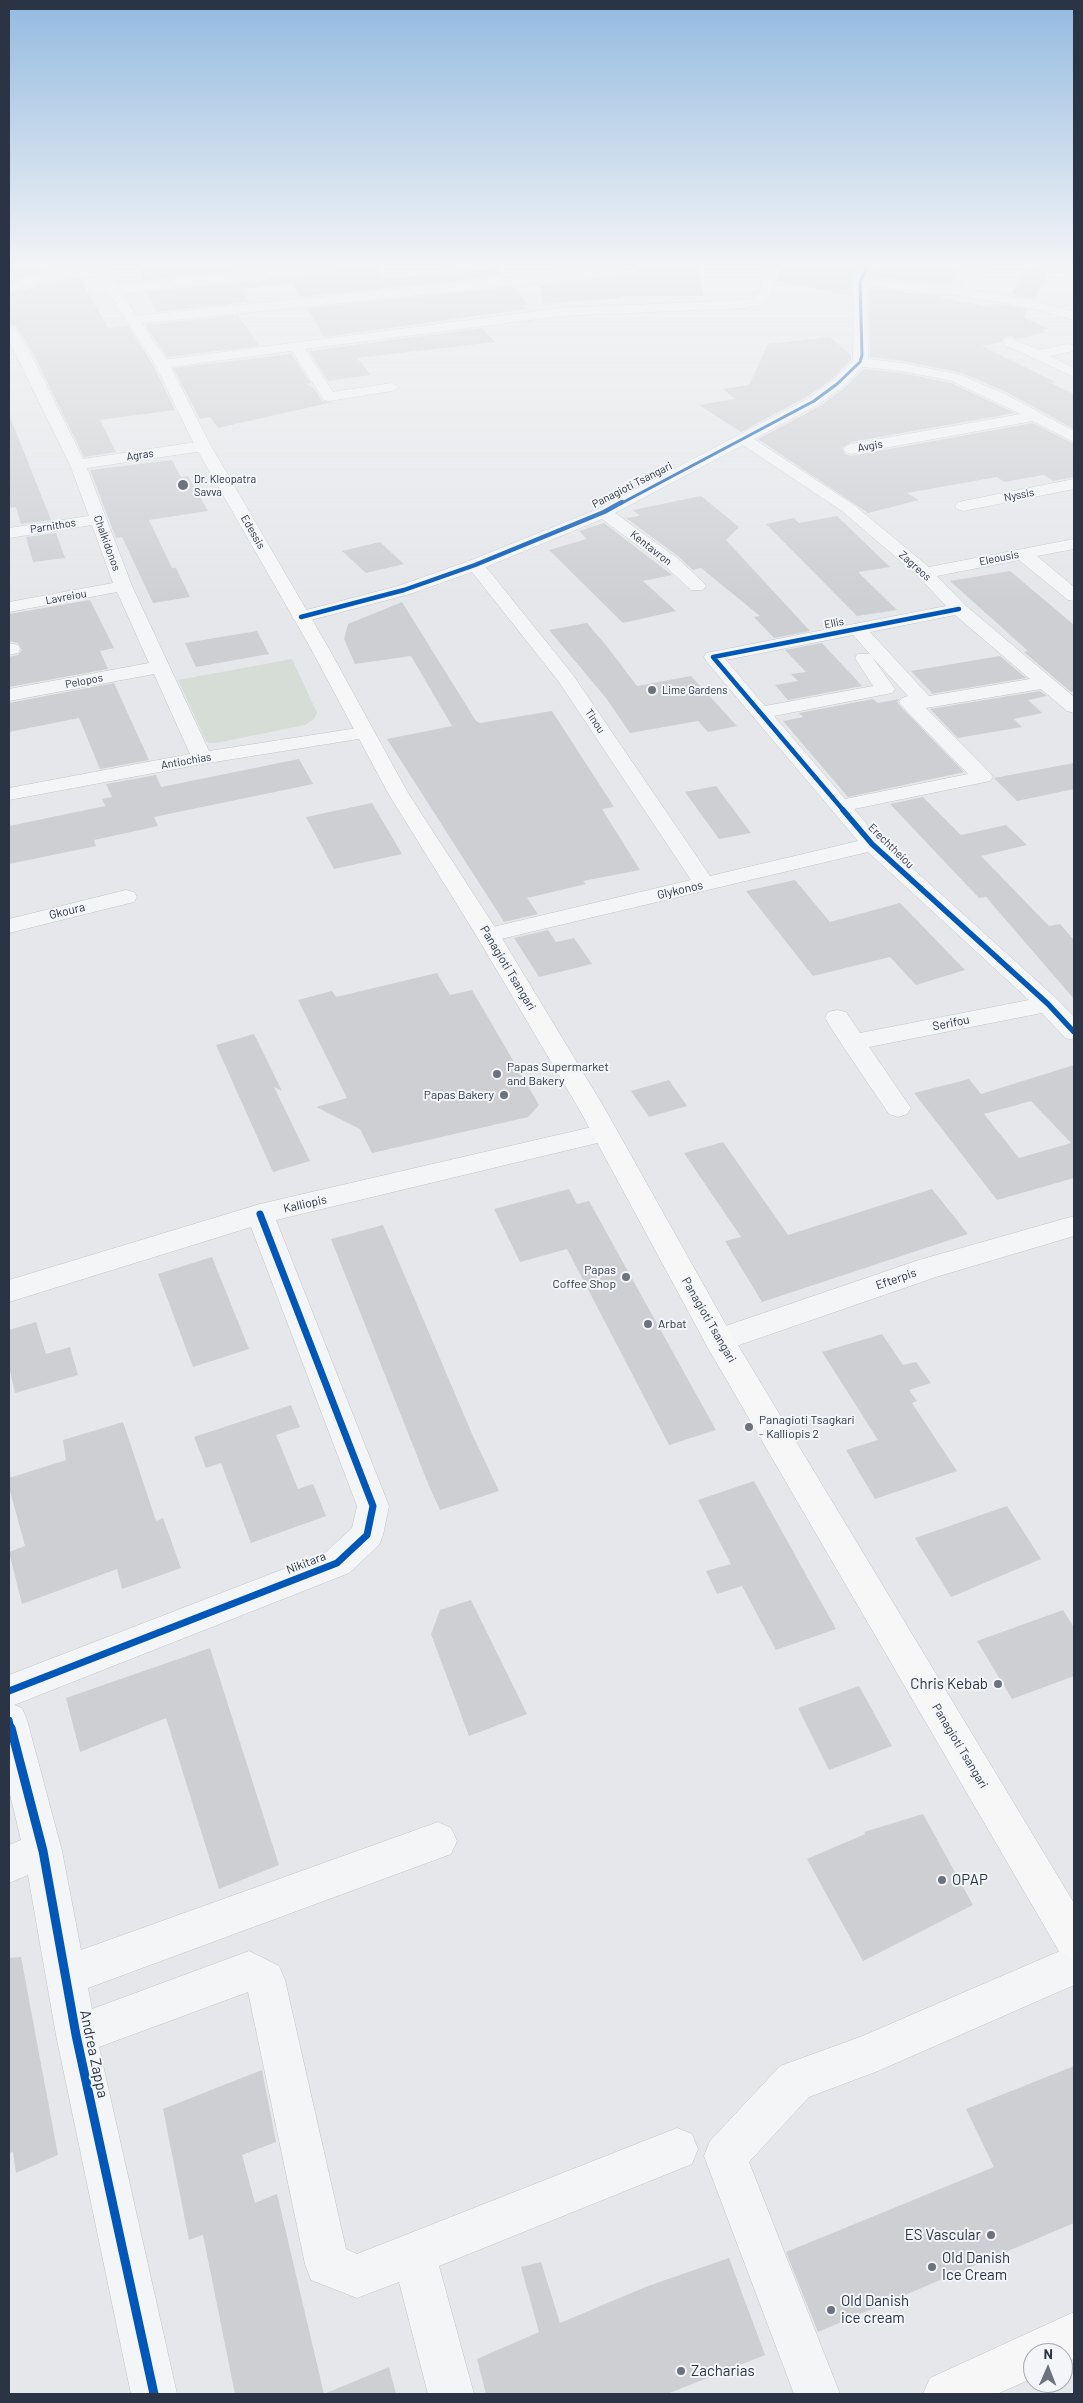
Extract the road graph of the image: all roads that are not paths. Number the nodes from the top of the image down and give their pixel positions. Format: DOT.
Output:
graph roads {
  1 [pos="30,379"];
  2 [pos="170,379"];
  3 [pos="318,379"];
  4 [pos="842,379"];
  5 [pos="959,379"];
  6 [pos="392,387"];
  7 [pos="1036,416"];
  8 [pos="1074,438"];
  9 [pos="744,439"];
  10 [pos="203,446"];
  11 [pos="851,449"];
  12 [pos="78,465"];
  13 [pos="1074,484"];
  14 [pos="963,506"];
  15 [pos="604,512"];
  16 [pos="98,519"];
  17 [pos="9,533"];
  18 [pos="1074,544"];
  19 [pos="1023,554"];
  20 [pos="475,564"];
  21 [pos="925,573"];
  22 [pos="123,586"];
  23 [pos="697,586"];
  24 [pos="1074,596"];
  25 [pos="9,607"];
  26 [pos="960,610"];
  27 [pos="301,617"];
  28 [pos="852,630"];
  29 [pos="713,657"];
  30 [pos="159,666"];
  31 [pos="1045,682"];
  32 [pos="9,695"];
  33 [pos="909,702"];
  34 [pos="1074,707"];
  35 [pos="761,713"];
  36 [pos="364,733"];
  37 [pos="202,758"];
  38 [pos="9,794"];
  39 [pos="840,806"];
  40 [pos="872,844"];
  41 [pos="705,884"];
  42 [pos="126,897"];
  43 [pos="9,926"];
  44 [pos="488,935"];
  45 [pos="1048,1004"];
  46 [pos="837,1018"];
  47 [pos="1074,1032"];
  48 [pos="853,1042"];
  49 [pos="898,1108"];
  50 [pos="605,1133"];
  51 [pos="260,1214"];
  52 [pos="1074,1226"];
  53 [pos="9,1291"];
  54 [pos="719,1340"];
  55 [pos="9,1691"];
  56 [pos="9,1720"];
  57 [pos="438,1841"];
  58 [pos="26,1858"];
  59 [pos="1074,1939"];
  60 [pos="1074,1965"];
  61 [pos="66,1976"];
  62 [pos="76,2035"];
  63 [pos="677,2149"];
  64 [pos="413,2252"];
  65 [pos="1074,2336"];
  66 [pos="1059,2343"];
  67 [pos="1023,2359"];
  68 [pos="154,2394"];
  69 [pos="451,2394"];
  70 [pos="817,2394"];
  71 [pos="946,2394"];
  1 -- 12 [label="street, Chalkidonos"];
  2 -- 10 [label="main road, Edessis"];
  3 -- 6 [label="street"];
  4 -- 9 [label="street, Panagioti Tsangari"];
  5 -- 7 [label="street"];
  7 -- 8 [label="street"];
  7 -- 11 [label="street, Avgis"];
  9 -- 15 [label="street, Panagioti Tsangari"];
  9 -- 21 [label="street, Zagreos"];
  10 -- 12 [label="street, Agras"];
  10 -- 27 [label="main road, Edessis"];
  12 -- 16 [label="street, Chalkidonos"];
  13 -- 14 [label="street, Nyssis"];
  15 -- 20 [label="street, Panagioti Tsangari"];
  15 -- 23 [label="street, Kentavron"];
  16 -- 17 [label="street, Parnithos"];
  16 -- 22 [label="street, Chalkidonos"];
  18 -- 19 [label="street, Eleousis"];
  19 -- 21 [label="street, Eleousis"];
  19 -- 24 [label="street"];
  20 -- 27 [label="street, Panagioti Tsangari"];
  20 -- 41 [label="street, Tinou"];
  21 -- 26 [label="street, Zagreos"];
  22 -- 25 [label="street, Lavreiou"];
  22 -- 30 [label="street, Chalkidonos"];
  26 -- 28 [label="street, Ellis"];
  26 -- 31 [label="street, Zagreos"];
  27 -- 36 [label="main road, Panagioti Tsangari"];
  28 -- 29 [label="street, Ellis"];
  28 -- 31 [label="street"];
  28 -- 35 [label="street"];
  29 -- 35 [label="street, Erechtheiou"];
  30 -- 32 [label="street, Pelopos"];
  30 -- 37 [label="street, Chalkidonos"];
  31 -- 34 [label="street, Zagreos"];
  33 -- 39 [label="street"];
  35 -- 39 [label="street, Erechtheiou"];
  36 -- 37 [label="street, Antiochias"];
  36 -- 44 [label="main road, Panagioti Tsangari"];
  37 -- 38 [label="street, Antiochias"];
  39 -- 40 [label="street, Erechtheiou"];
  40 -- 41 [label="street, Glykonos"];
  40 -- 45 [label="street, Erechtheiou"];
  41 -- 44 [label="street, Glykonos"];
  42 -- 43 [label="street, Gkoura"];
  44 -- 50 [label="main road, Panagioti Tsangari"];
  45 -- 47 [label="street, Erechtheiou"];
  45 -- 48 [label="street, Serifou"];
  46 -- 48 [label="street"];
  48 -- 49 [label="street"];
  50 -- 51 [label="street, Kalliopis"];
  50 -- 54 [label="main road, Panagioti Tsangari"];
  51 -- 53 [label="street, Kalliopis"];
  51 -- 55 [label="street, Nikitara"];
  52 -- 54 [label="street, Efterpis"];
  54 -- 59 [label="main road, Panagioti Tsangari"];
  56 -- 58 [label="street, Andrea Zappa"];
  57 -- 61 [label="street"];
  58 -- 61 [label="street, Andrea Zappa"];
  60 -- 70 [label="street"];
  61 -- 62 [label="street, Andrea Zappa"];
  62 -- 64 [label="street"];
  62 -- 68 [label="street, Andrea Zappa"];
  63 -- 64 [label="street"];
  64 -- 69 [label="street"];
  65 -- 66 [label="main road"];
  67 -- 71 [label="main road"];
}
